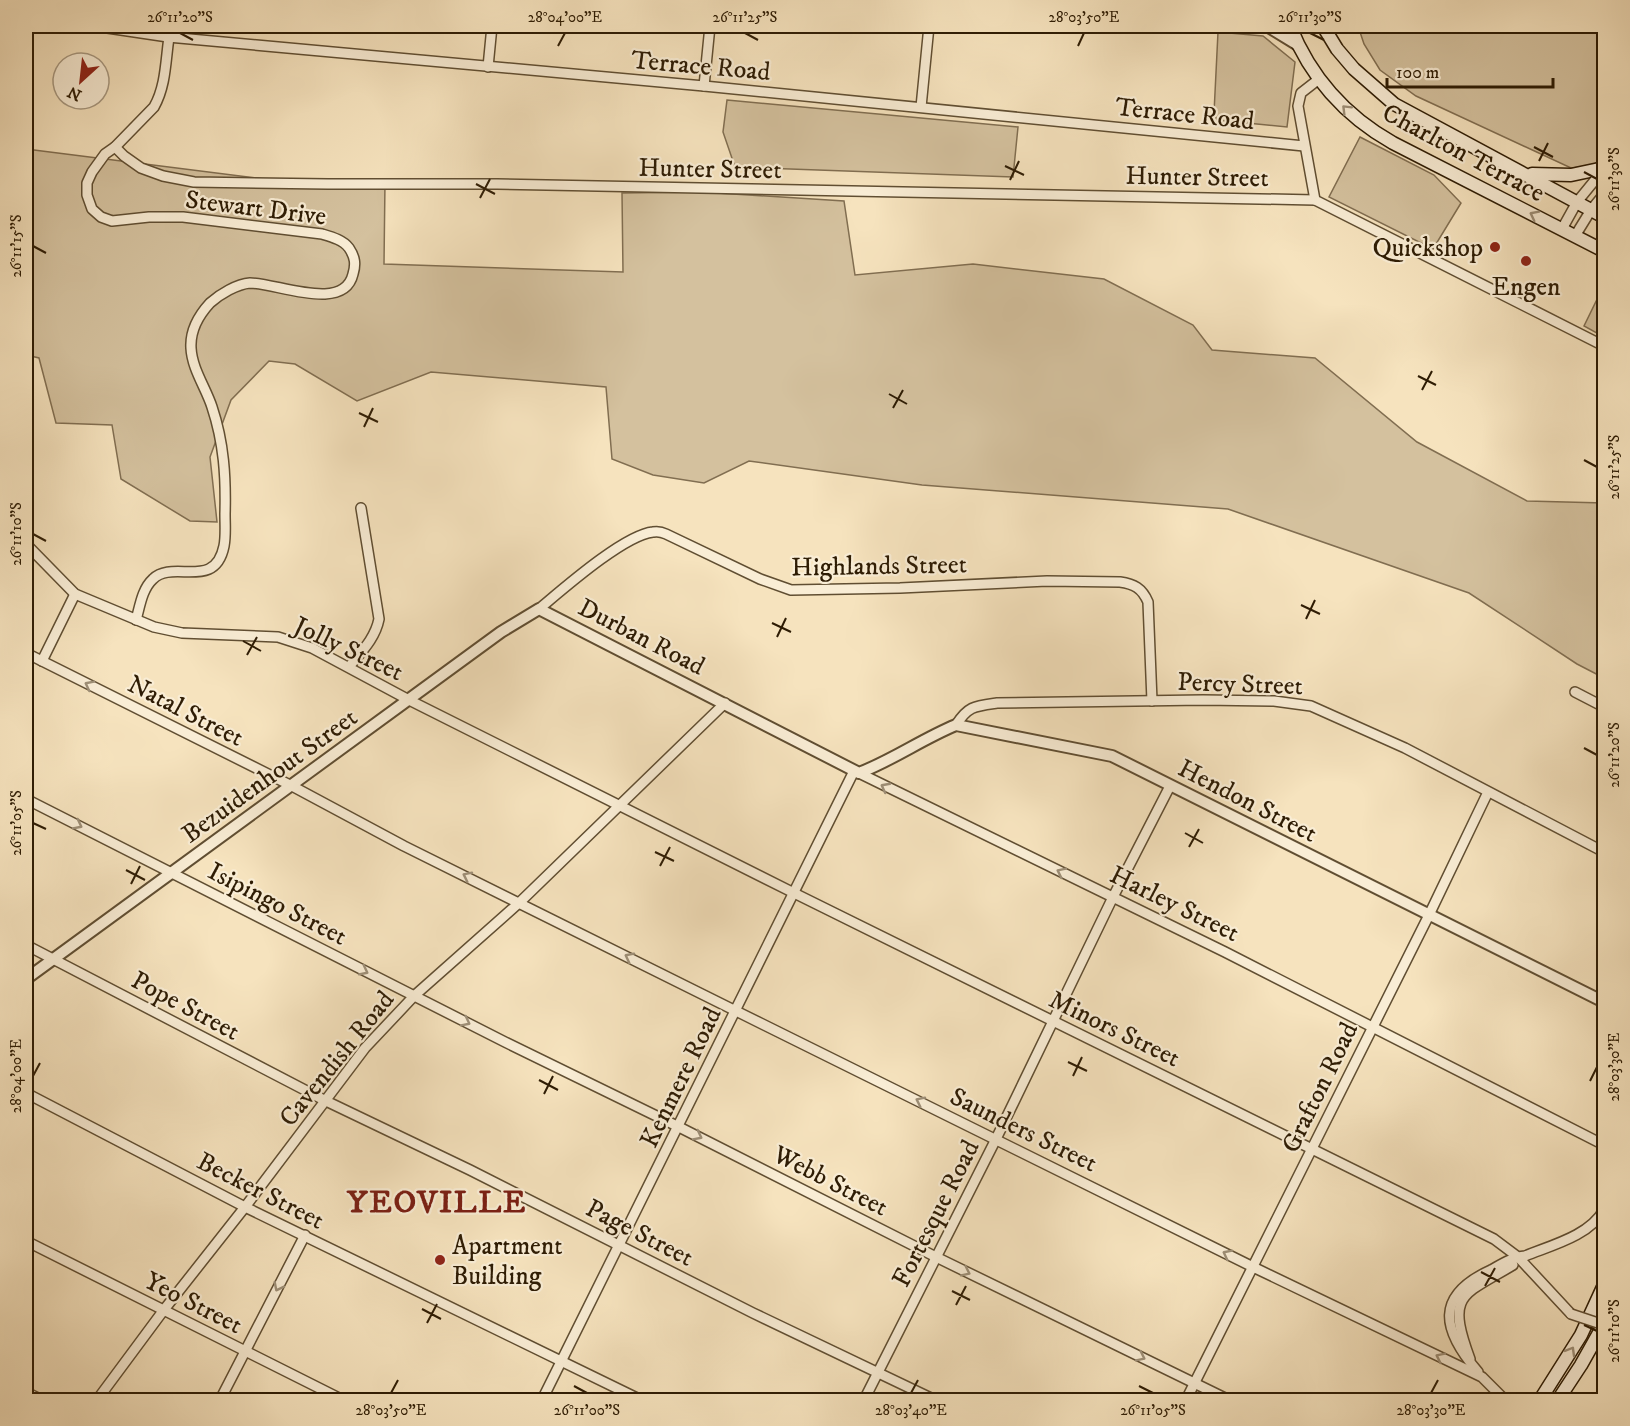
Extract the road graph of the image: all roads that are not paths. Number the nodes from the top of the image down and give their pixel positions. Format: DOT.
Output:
graph roads {
  1 [pos="94,26"];
  2 [pos="171,26"];
  3 [pos="492,26"];
  4 [pos="710,26"];
  5 [pos="929,26"];
  6 [pos="1267,26"];
  7 [pos="1290,26"];
  8 [pos="1323,26"];
  9 [pos="168,37"];
  10 [pos="1298,45"];
  11 [pos="488,67"];
  12 [pos="1319,79"];
  13 [pos="704,86"];
  14 [pos="921,107"];
  15 [pos="1304,146"];
  16 [pos="115,147"];
  17 [pos="1605,169"];
  18 [pos="1525,173"];
  19 [pos="1605,194"];
  20 [pos="1315,200"];
  21 [pos="1577,202"];
  22 [pos="1591,210"];
  23 [pos="1605,217"];
  24 [pos="1562,229"];
  25 [pos="1575,236"];
  26 [pos="1605,251"];
  27 [pos="1605,346"];
  28 [pos="361,508"];
  29 [pos="26,544"];
  30 [pos="75,594"];
  31 [pos="539,609"];
  32 [pos="136,620"];
  33 [pos="26,653"];
  34 [pos="42,661"];
  35 [pos="349,667"];
  36 [pos="1575,692"];
  37 [pos="409,700"];
  38 [pos="1152,701"];
  39 [pos="725,704"];
  40 [pos="1605,708"];
  41 [pos="956,725"];
  42 [pos="857,772"];
  43 [pos="292,786"];
  44 [pos="1170,786"];
  45 [pos="1488,792"];
  46 [pos="26,798"];
  47 [pos="621,806"];
  48 [pos="1605,852"];
  49 [pos="174,873"];
  50 [pos="794,893"];
  51 [pos="1113,897"];
  52 [pos="520,902"];
  53 [pos="1429,915"];
  54 [pos="26,945"];
  55 [pos="52,958"];
  56 [pos="26,979"];
  57 [pos="414,996"];
  58 [pos="1605,1002"];
  59 [pos="736,1011"];
  60 [pos="1054,1021"];
  61 [pos="1372,1027"];
  62 [pos="26,1093"];
  63 [pos="327,1101"];
  64 [pos="679,1127"];
  65 [pos="996,1139"];
  66 [pos="1605,1145"];
  67 [pos="1312,1148"];
  68 [pos="245,1207"];
  69 [pos="1605,1210"];
  70 [pos="305,1235"];
  71 [pos="26,1241"];
  72 [pos="620,1245"];
  73 [pos="936,1257"];
  74 [pos="1521,1258"];
  75 [pos="1253,1267"];
  76 [pos="1605,1285"];
  77 [pos="163,1311"];
  78 [pos="1605,1324"];
  79 [pos="245,1351"];
  80 [pos="561,1360"];
  81 [pos="878,1373"];
  82 [pos="1482,1377"];
  83 [pos="1195,1383"];
  84 [pos="26,1392"];
  85 [pos="42,1401"];
  86 [pos="97,1401"];
  87 [pos="220,1401"];
  88 [pos="344,1401"];
  89 [pos="542,1401"];
  90 [pos="641,1401"];
  91 [pos="864,1401"];
  92 [pos="935,1401"];
  93 [pos="1186,1401"];
  94 [pos="1229,1401"];
  95 [pos="1505,1401"];
  96 [pos="1540,1401"];
  97 [pos="1558,1401"];
  1 -- 9 [label="street, Terrace Road"];
  2 -- 9 [label="street"];
  3 -- 11 [label="street"];
  4 -- 13 [label="street"];
  5 -- 14 [label="street"];
  6 -- 10 [label="street"];
  7 -- 10 [label="main road, Charlton Terrace"];
  8 -- 18 [label="main road, Charlton Terrace"];
  9 -- 11 [label="street, Terrace Road"];
  9 -- 16 [label="street"];
  10 -- 12 [label="main road, Charlton Terrace"];
  11 -- 13 [label="street, Terrace Road"];
  12 -- 15 [label="street"];
  24 -- 12 [label="main road, Charlton Terrace, one-way"];
  13 -- 14 [label="street, Terrace Road"];
  14 -- 15 [label="street, Terrace Road"];
  15 -- 20 [label="street"];
  16 -- 20 [label="street, Hunter Street"];
  16 -- 32 [label="street, Stewart Drive"];
  17 -- 18 [label="main road"];
  17 -- 21 [label="street"];
  18 -- 21 [label="main road, Charlton Terrace"];
  19 -- 22 [label="street"];
  20 -- 27 [label="street"];
  21 -- 22 [label="main road, Charlton Terrace"];
  21 -- 24 [label="street"];
  22 -- 23 [label="main road, Charlton Terrace"];
  22 -- 25 [label="street"];
  24 -- 25 [label="main road, Charlton Terrace"];
  25 -- 26 [label="main road, Charlton Terrace"];
  28 -- 35 [label="street"];
  29 -- 30 [label="street, Jolly Street"];
  30 -- 32 [label="street, Jolly Street"];
  30 -- 34 [label="street"];
  31 -- 37 [label="street, Bezuidenhout Street"];
  31 -- 38 [label="street, Highlands Street"];
  31 -- 39 [label="street, Durban Road"];
  32 -- 35 [label="street, Jolly Street"];
  33 -- 34 [label="street, Natal Street"];
  43 -- 34 [label="street, Natal Street, one-way"];
  35 -- 37 [label="street, Jolly Street"];
  36 -- 40 [label="street"];
  37 -- 43 [label="street, Bezuidenhout Street"];
  37 -- 47 [label="street, Jolly Street"];
  38 -- 41 [label="street, Percy Street"];
  38 -- 45 [label="street, Percy Street"];
  39 -- 42 [label="street, Harley Street"];
  39 -- 47 [label="street, Cavendish Road"];
  41 -- 42 [label="street"];
  41 -- 44 [label="street, Hendon Street"];
  42 -- 50 [label="street, Kenmere Road"];
  51 -- 42 [label="street, Harley Street, one-way"];
  43 -- 49 [label="street, Bezuidenhout Street"];
  52 -- 43 [label="street, Natal Street, one-way"];
  44 -- 51 [label="street, Fortesque Road"];
  44 -- 53 [label="street, Hendon Street"];
  45 -- 48 [label="street, Percy Street"];
  45 -- 53 [label="street, Grafton Road"];
  46 -- 49 [label="street, Isipingo Street, one-way"];
  47 -- 50 [label="street, Minors Street"];
  47 -- 52 [label="street, Cavendish Road"];
  49 -- 55 [label="street, Bezuidenhout Street"];
  49 -- 57 [label="street, Isipingo Street, one-way"];
  50 -- 59 [label="street, Kenmere Road"];
  50 -- 60 [label="street, Minors Street"];
  51 -- 60 [label="street, Fortesque Road"];
  51 -- 61 [label="street, Harley Street"];
  52 -- 57 [label="street, Cavendish Road"];
  59 -- 52 [label="street, Saunders Street, one-way"];
  53 -- 58 [label="street, Hendon Street"];
  53 -- 61 [label="street, Grafton Road"];
  54 -- 55 [label="street, Pope Street"];
  55 -- 56 [label="street, Bezuidenhout Street"];
  55 -- 63 [label="street, Pope Street"];
  57 -- 63 [label="street, Cavendish Road"];
  57 -- 64 [label="street, Webb Street, one-way"];
  59 -- 64 [label="street, Kenmere Road"];
  65 -- 59 [label="street, Saunders Street, one-way"];
  60 -- 65 [label="street, Fortesque Road"];
  60 -- 67 [label="street, Minors Street"];
  61 -- 66 [label="street, Harley Street"];
  61 -- 67 [label="street, Grafton Road"];
  62 -- 68 [label="street, Becker Street"];
  63 -- 68 [label="street, Cavendish Road"];
  63 -- 72 [label="street, Page Street"];
  64 -- 72 [label="street, Kenmere Road"];
  64 -- 73 [label="street, Webb Street, one-way"];
  65 -- 73 [label="street, Fortesque Road"];
  75 -- 65 [label="street, Saunders Street, one-way"];
  67 -- 74 [label="street, Minors Street"];
  67 -- 75 [label="street, Grafton Road"];
  68 -- 70 [label="street, Becker Street"];
  68 -- 77 [label="street, Cavendish Road"];
  69 -- 74 [label="street"];
  70 -- 79 [label="street, one-way"];
  70 -- 80 [label="street, Becker Street"];
  71 -- 77 [label="street, Yeo Street"];
  72 -- 80 [label="street, Kenmere Road"];
  72 -- 81 [label="street, Page Street"];
  73 -- 81 [label="street, Fortesque Road"];
  73 -- 83 [label="street, Webb Street, one-way"];
  74 -- 78 [label="street, Minors Street, bridge"];
  74 -- 82 [label="street"];
  82 -- 75 [label="street, Saunders Street, one-way"];
  75 -- 83 [label="street, Grafton Road"];
  96 -- 76 [label="main road, one-way"];
  77 -- 79 [label="street, Yeo Street"];
  77 -- 86 [label="street, Cavendish Road"];
  78 -- 97 [label="main road"];
  79 -- 87 [label="street"];
  79 -- 88 [label="street, Yeo Street"];
  80 -- 89 [label="street, Kenmere Road"];
  80 -- 90 [label="street, Becker Street"];
  81 -- 91 [label="street, Fortesque Road"];
  81 -- 92 [label="street, Page Street"];
  82 -- 95 [label="street, Saunders Street"];
  83 -- 93 [label="street, Grafton Road"];
  83 -- 94 [label="street, Webb Street"];
  84 -- 85 [label="street"];
}
